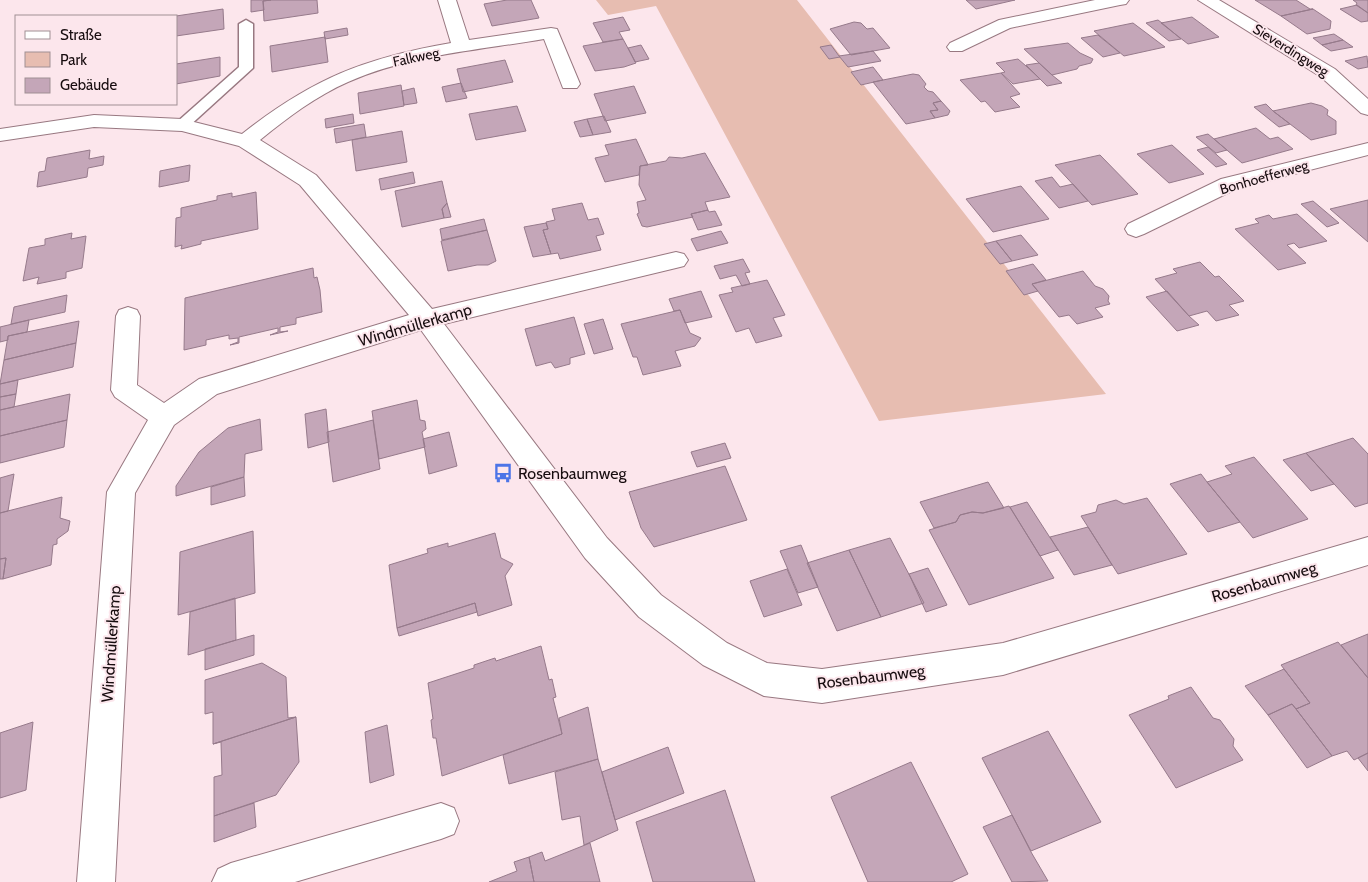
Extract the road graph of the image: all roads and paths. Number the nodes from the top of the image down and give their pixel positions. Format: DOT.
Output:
graph roads {
  1 [pos="446,0"];
  2 [pos="1120,0"];
  3 [pos="1207,0"];
  4 [pos="246,24"];
  5 [pos="956,46"];
  6 [pos="462,48"];
  7 [pos="570,84"];
  8 [pos="1368,109"];
  9 [pos="182,125"];
  10 [pos="0,135"];
  11 [pos="246,141"];
  12 [pos="1368,149"];
  13 [pos="1136,229"];
  14 [pos="676,260"];
  15 [pos="128,316"];
  16 [pos="426,319"];
  17 [pos="164,417"];
  18 [pos="1368,551"];
  19 [pos="441,821"];
  20 [pos="96,882"];
  21 [pos="232,882"];
  1 -- 6 [label="street"];
  2 -- 5 [label="street"];
  3 -- 8 [label="street, Sieverdingweg"];
  4 -- 9 [label="lane"];
  6 -- 7 [label="street, Falkweg"];
  6 -- 11 [label="street, Falkweg"];
  9 -- 10 [label="street, Rosenbaumweg"];
  9 -- 11 [label="street, Rosenbaumweg"];
  11 -- 16 [label="street, Rosenbaumweg"];
  12 -- 13 [label="street, Bonhoefferweg"];
  14 -- 16 [label="street, Windmüllerkamp"];
  15 -- 17 [label="street"];
  16 -- 17 [label="street, Windmüllerkamp"];
  16 -- 18 [label="street, Rosenbaumweg"];
  17 -- 20 [label="street, Windmüllerkamp"];
  19 -- 21 [label="street"];
}
